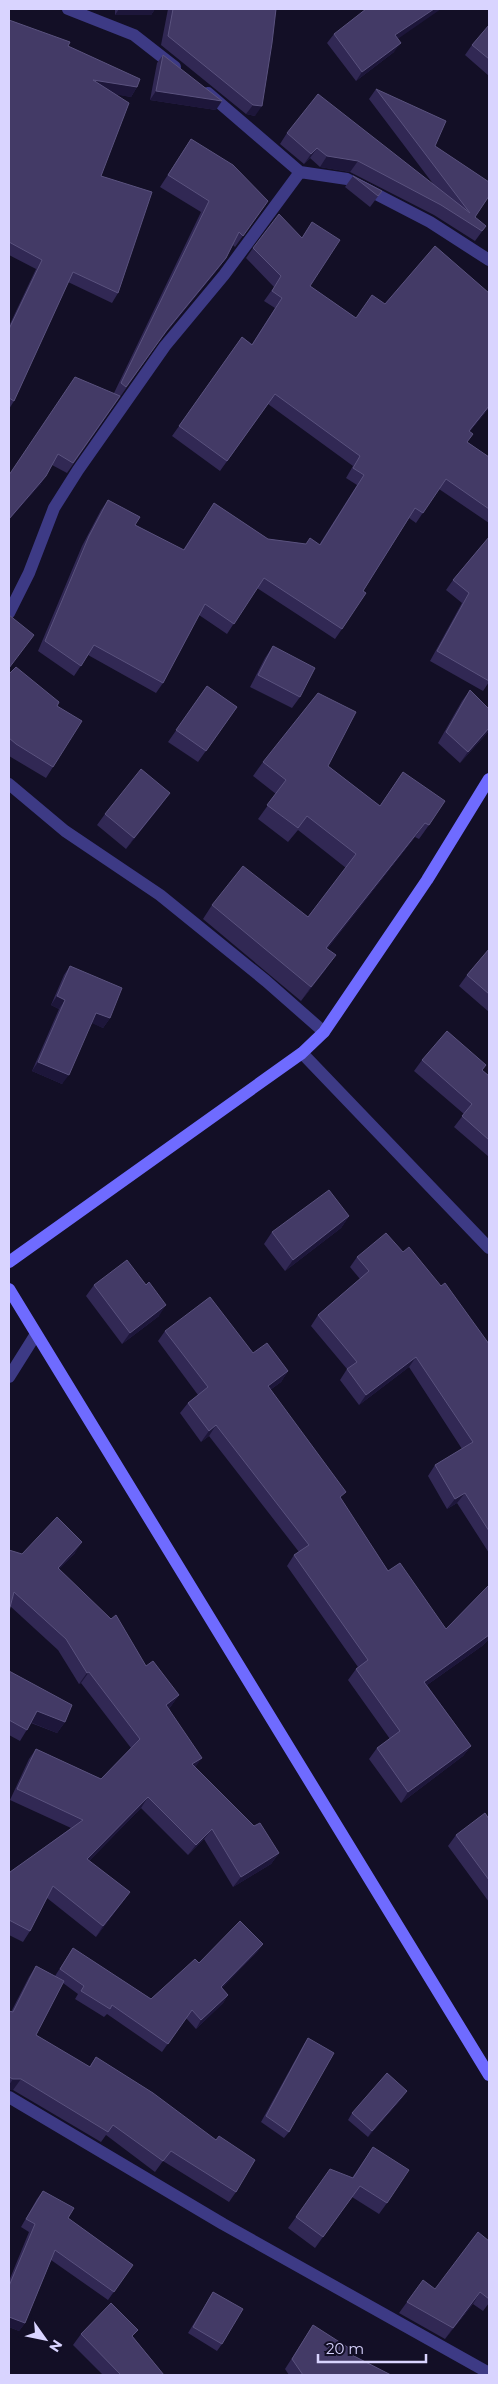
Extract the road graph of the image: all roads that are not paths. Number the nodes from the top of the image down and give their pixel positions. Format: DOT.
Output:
graph roads {
  1 [pos="68,9"];
  2 [pos="185,74"];
  3 [pos="200,86"];
  4 [pos="300,172"];
  5 [pos="489,260"];
  6 [pos="9,612"];
  7 [pos="489,779"];
  8 [pos="9,784"];
  9 [pos="324,1032"];
  10 [pos="302,1053"];
  11 [pos="489,1248"];
  12 [pos="9,1262"];
  13 [pos="9,1289"];
  14 [pos="36,1334"];
  15 [pos="9,1376"];
  16 [pos="489,2075"];
  17 [pos="9,2097"];
  18 [pos="489,2373"];
  1 -- 2 [label="street"];
  3 -- 4 [label="street"];
  4 -- 5 [label="street"];
  4 -- 6 [label="street"];
  7 -- 9 [label="street"];
  8 -- 9 [label="street"];
  9 -- 10 [label="street"];
  10 -- 11 [label="street"];
  10 -- 12 [label="street"];
  13 -- 14 [label="street"];
  14 -- 15 [label="street"];
  14 -- 16 [label="street"];
  17 -- 18 [label="street"];
}
